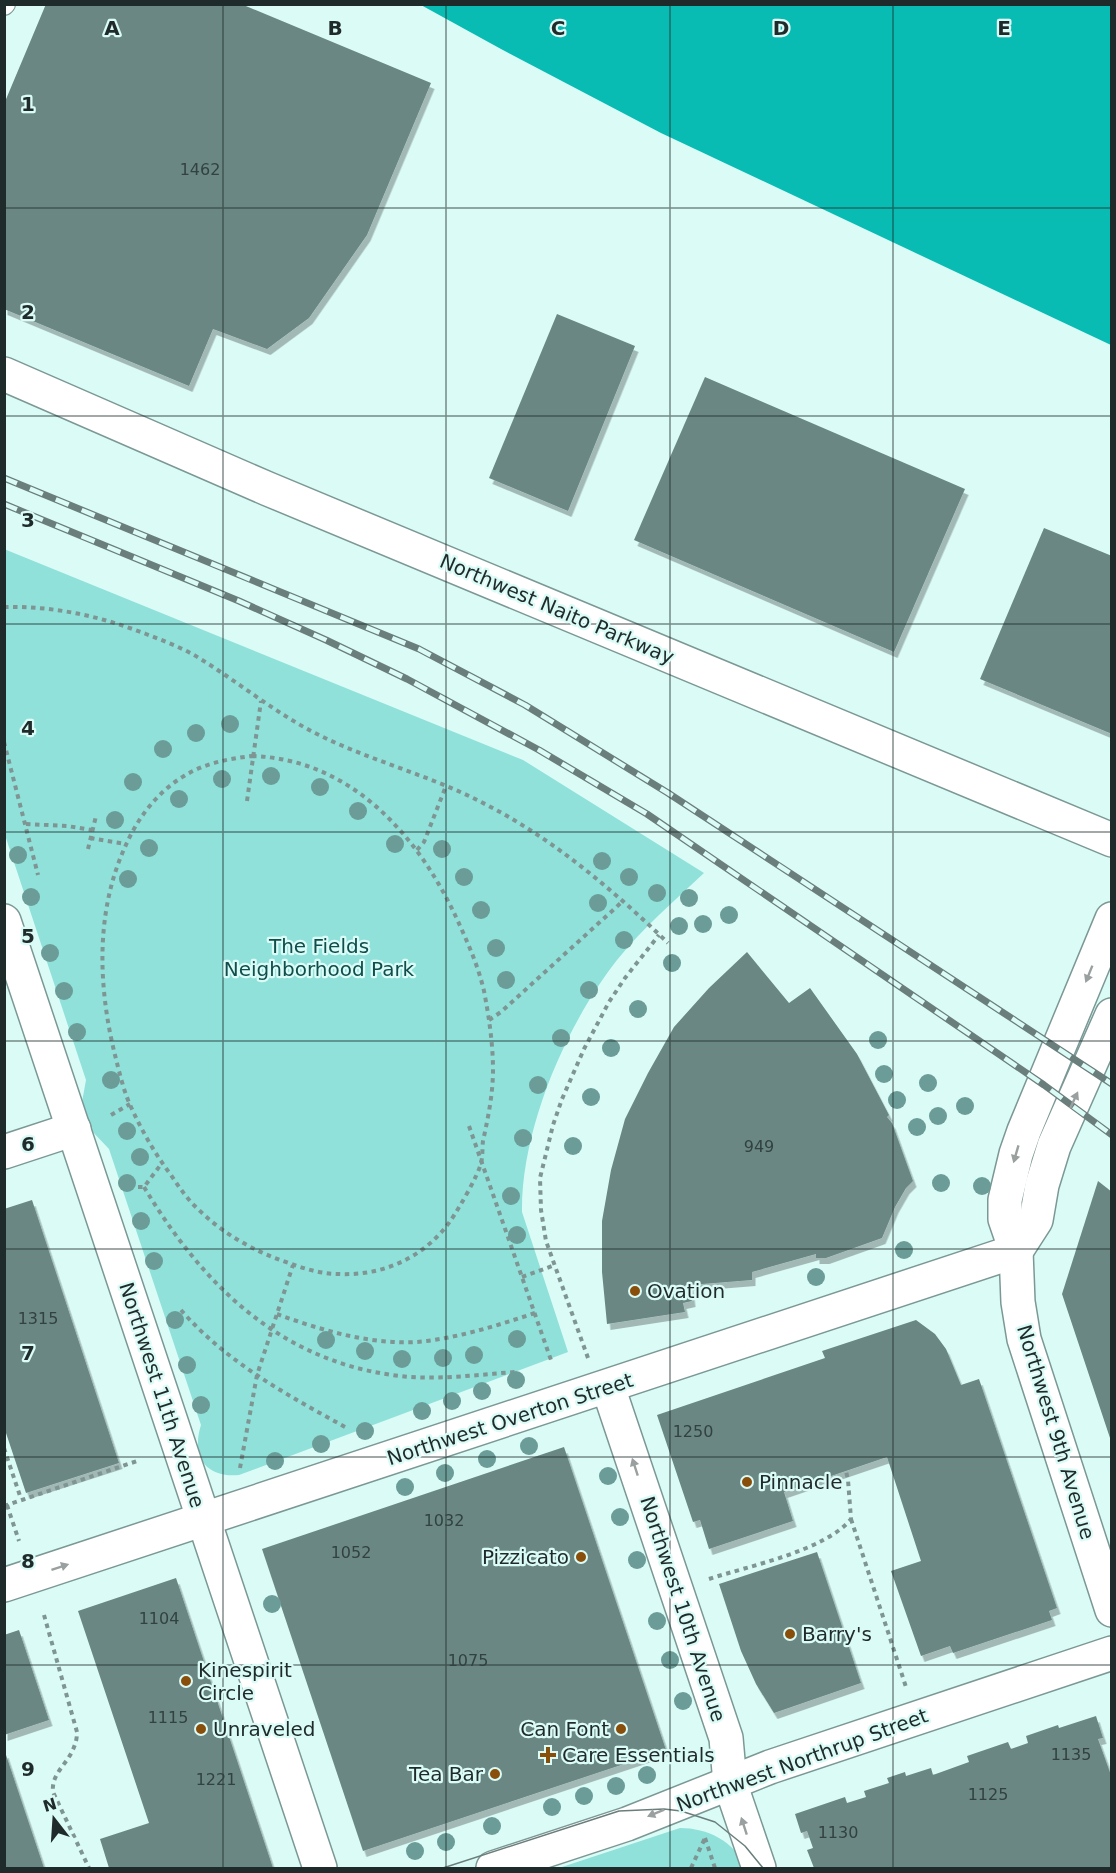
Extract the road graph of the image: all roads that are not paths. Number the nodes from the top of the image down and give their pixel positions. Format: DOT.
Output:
graph roads {
  1 [pos="4,374"];
  2 [pos="1112,840"];
  3 [pos="1112,919"];
  4 [pos="4,921"];
  5 [pos="1112,1015"];
  6 [pos="74,1129"];
  7 [pos="4,1152"];
  8 [pos="1016,1251"];
  9 [pos="604,1388"];
  10 [pos="203,1520"];
  11 [pos="4,1585"];
  12 [pos="1112,1610"];
  13 [pos="1112,1653"];
  14 [pos="730,1783"];
  15 [pos="320,1869"];
  16 [pos="493,1869"];
  17 [pos="759,1869"];
  1 -- 2 [label="street, Northwest Naito Parkway"];
  3 -- 8 [label="street, Northwest 9th Avenue, one-way"];
  4 -- 6 [label="street, Northwest 11th Avenue"];
  8 -- 5 [label="street, one-way"];
  6 -- 7 [label="street"];
  6 -- 10 [label="street, Northwest 11th Avenue"];
  8 -- 9 [label="street, Northwest Overton Street"];
  8 -- 12 [label="street, Northwest 9th Avenue"];
  9 -- 10 [label="street, Northwest Overton Street"];
  14 -- 9 [label="street, Northwest 10th Avenue, one-way"];
  11 -- 10 [label="street, Northwest Overton Street, one-way"];
  10 -- 15 [label="street, Northwest 11th Avenue"];
  13 -- 14 [label="street, Northwest Northrup Street"];
  14 -- 16 [label="street, Northwest Northrup Street, one-way"];
  17 -- 14 [label="street, Northwest 10th Avenue, one-way"];
}
